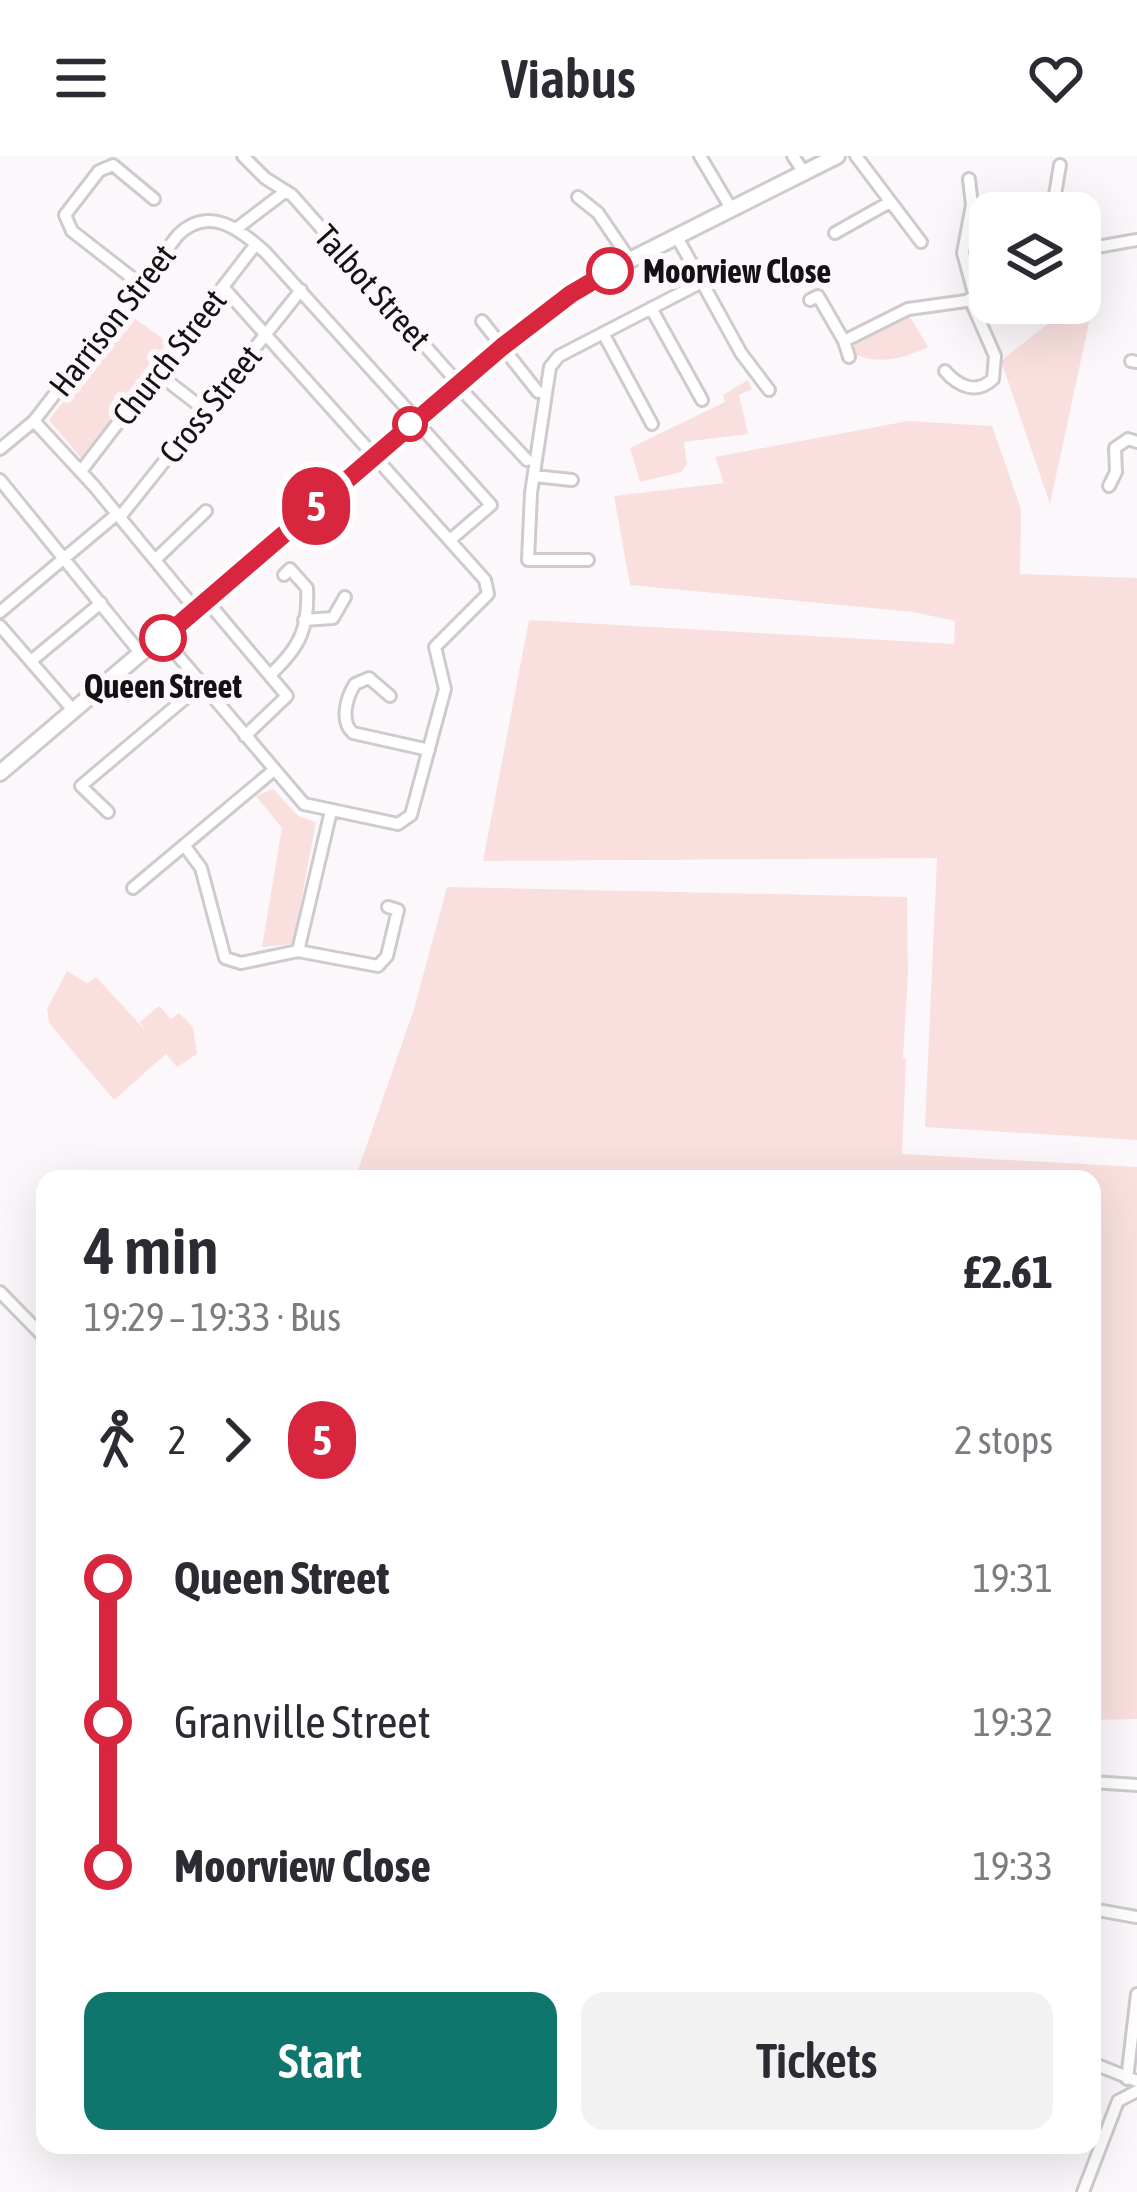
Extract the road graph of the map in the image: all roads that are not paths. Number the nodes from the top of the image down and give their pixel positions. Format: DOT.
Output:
graph roads {
  1 [pos="243,156"];
  2 [pos="700,156"];
  3 [pos="793,156"];
  4 [pos="837,156"];
  5 [pos="856,156"];
  6 [pos="1062,172"];
  7 [pos="805,174"];
  8 [pos="969,179"];
  9 [pos="285,190"];
  10 [pos="972,192"];
  11 [pos="1057,192"];
  12 [pos="578,197"];
  13 [pos="154,199"];
  14 [pos="969,201"];
  15 [pos="890,202"];
  16 [pos="732,210"];
  17 [pos="236,229"];
  18 [pos="835,232"];
  19 [pos="676,237"];
  20 [pos="1137,240"];
  21 [pos="921,242"];
  22 [pos="256,244"];
  23 [pos="1101,246"];
  24 [pos="630,260"];
  25 [pos="773,268"];
  26 [pos="969,280"];
  27 [pos="702,283"];
  28 [pos="140,284"];
  29 [pos="224,286"];
  30 [pos="301,290"];
  31 [pos="817,296"];
  32 [pos="969,298"];
  33 [pos="651,308"];
  34 [pos="482,321"];
  35 [pos="982,324"];
  36 [pos="603,333"];
  37 [pos="266,334"];
  38 [pos="844,340"];
  39 [pos="502,347"];
  40 [pos="848,357"];
  41 [pos="945,371"];
  42 [pos="157,373"];
  43 [pos="458,384"];
  44 [pos="769,390"];
  45 [pos="538,392"];
  46 [pos="702,400"];
  47 [pos="206,410"];
  48 [pos="416,420"];
  49 [pos="34,421"];
  50 [pos="652,424"];
  51 [pos="1137,442"];
  52 [pos="0,449"];
  53 [pos="374,456"];
  54 [pos="527,460"];
  55 [pos="81,470"];
  56 [pos="533,476"];
  57 [pos="0,480"];
  58 [pos="572,480"];
  59 [pos="1109,486"];
  60 [pos="206,511"];
  61 [pos="118,515"];
  62 [pos="450,540"];
  63 [pos="64,559"];
  64 [pos="155,560"];
  65 [pos="588,560"];
  66 [pos="289,570"];
  67 [pos="347,601"];
  68 [pos="100,603"];
  69 [pos="202,605"];
  70 [pos="0,612"];
  71 [pos="304,620"];
  72 [pos="0,626"];
  73 [pos="163,638"];
  74 [pos="142,655"];
  75 [pos="31,661"];
  76 [pos="271,674"];
  77 [pos="202,684"];
  78 [pos="391,696"];
  79 [pos="73,710"];
  80 [pos="245,736"];
  81 [pos="429,750"];
  82 [pos="274,770"];
  83 [pos="0,773"];
  84 [pos="331,811"];
  85 [pos="108,812"];
  86 [pos="184,845"];
  87 [pos="133,888"];
  88 [pos="397,910"];
  89 [pos="298,950"];
  90 [pos="0,1292"];
  91 [pos="36,1329"];
  92 [pos="1101,1783"];
  93 [pos="1137,1785"];
  94 [pos="1101,1911"];
  95 [pos="1136,1917"];
  96 [pos="1137,1994"];
  97 [pos="1101,2067"];
  98 [pos="1132,2080"];
  99 [pos="1137,2091"];
  100 [pos="1101,2145"];
  101 [pos="1098,2154"];
  102 [pos="1083,2192"];
  1 -- 9 [label="street, Talbot Street"];
  2 -- 16 [label="street"];
  3 -- 7 [label="street"];
  4 -- 7 [label="street"];
  5 -- 15 [label="street"];
  6 -- 11 [label="street"];
  7 -- 16 [label="street"];
  8 -- 10 [label="street"];
  9 -- 17 [label="street"];
  9 -- 43 [label="street, Talbot Street"];
  12 -- 24 [label="street"];
  13 -- 28 [label="street"];
  14 -- 26 [label="street"];
  15 -- 18 [label="street"];
  15 -- 21 [label="street"];
  16 -- 19 [label="street"];
  17 -- 22 [label="street"];
  17 -- 28 [label="street, Harrison Street"];
  19 -- 24 [label="street"];
  19 -- 27 [label="street"];
  20 -- 23 [label="street"];
  22 -- 29 [label="street, Church Street"];
  22 -- 30 [label="street"];
  24 -- 39 [label="street"];
  25 -- 27 [label="street"];
  27 -- 33 [label="street"];
  27 -- 44 [label="street"];
  28 -- 49 [label="street, Harrison Street"];
  29 -- 37 [label="street"];
  29 -- 42 [label="street, Church Street"];
  30 -- 37 [label="street, Cross Street"];
  30 -- 48 [label="street"];
  31 -- 38 [label="street"];
  32 -- 38 [label="street"];
  33 -- 36 [label="street"];
  33 -- 46 [label="street"];
  34 -- 39 [label="street"];
  35 -- 41 [label="street"];
  36 -- 50 [label="street"];
  36 -- 56 [label="street"];
  37 -- 47 [label="street, Cross Street"];
  37 -- 53 [label="street"];
  38 -- 40 [label="street"];
  39 -- 43 [label="street"];
  39 -- 45 [label="street"];
  42 -- 47 [label="street"];
  42 -- 55 [label="street, Church Street"];
  43 -- 48 [label="street"];
  43 -- 54 [label="street, Talbot Street"];
  47 -- 61 [label="street, Cross Street"];
  48 -- 53 [label="street"];
  48 -- 62 [label="street"];
  49 -- 52 [label="street, Harrison Street"];
  49 -- 55 [label="street"];
  51 -- 59 [label="street"];
  53 -- 62 [label="street"];
  53 -- 69 [label="street"];
  55 -- 61 [label="street"];
  56 -- 58 [label="street"];
  56 -- 65 [label="street"];
  57 -- 63 [label="street"];
  60 -- 64 [label="street"];
  61 -- 63 [label="street, Cross Street"];
  61 -- 64 [label="street"];
  62 -- 81 [label="street"];
  63 -- 68 [label="street"];
  63 -- 70 [label="street, Cross Street"];
  64 -- 69 [label="street"];
  66 -- 71 [label="street"];
  67 -- 71 [label="street"];
  68 -- 74 [label="street"];
  68 -- 75 [label="street"];
  69 -- 73 [label="street"];
  69 -- 76 [label="street"];
  71 -- 76 [label="street"];
  72 -- 75 [label="street"];
  73 -- 74 [label="street"];
  73 -- 77 [label="street"];
  74 -- 79 [label="street"];
  75 -- 79 [label="street"];
  76 -- 80 [label="street"];
  77 -- 80 [label="street"];
  77 -- 85 [label="street"];
  78 -- 81 [label="street"];
  79 -- 83 [label="street"];
  80 -- 82 [label="street"];
  81 -- 84 [label="street"];
  82 -- 84 [label="street"];
  82 -- 86 [label="street"];
  84 -- 89 [label="street"];
  86 -- 87 [label="street"];
  86 -- 89 [label="street"];
  88 -- 89 [label="street"];
  90 -- 91 [label="street"];
  92 -- 93 [label="street"];
  94 -- 95 [label="street"];
  96 -- 98 [label="street"];
  97 -- 98 [label="street"];
  99 -- 100 [label="street"];
  101 -- 102 [label="street"];
}
